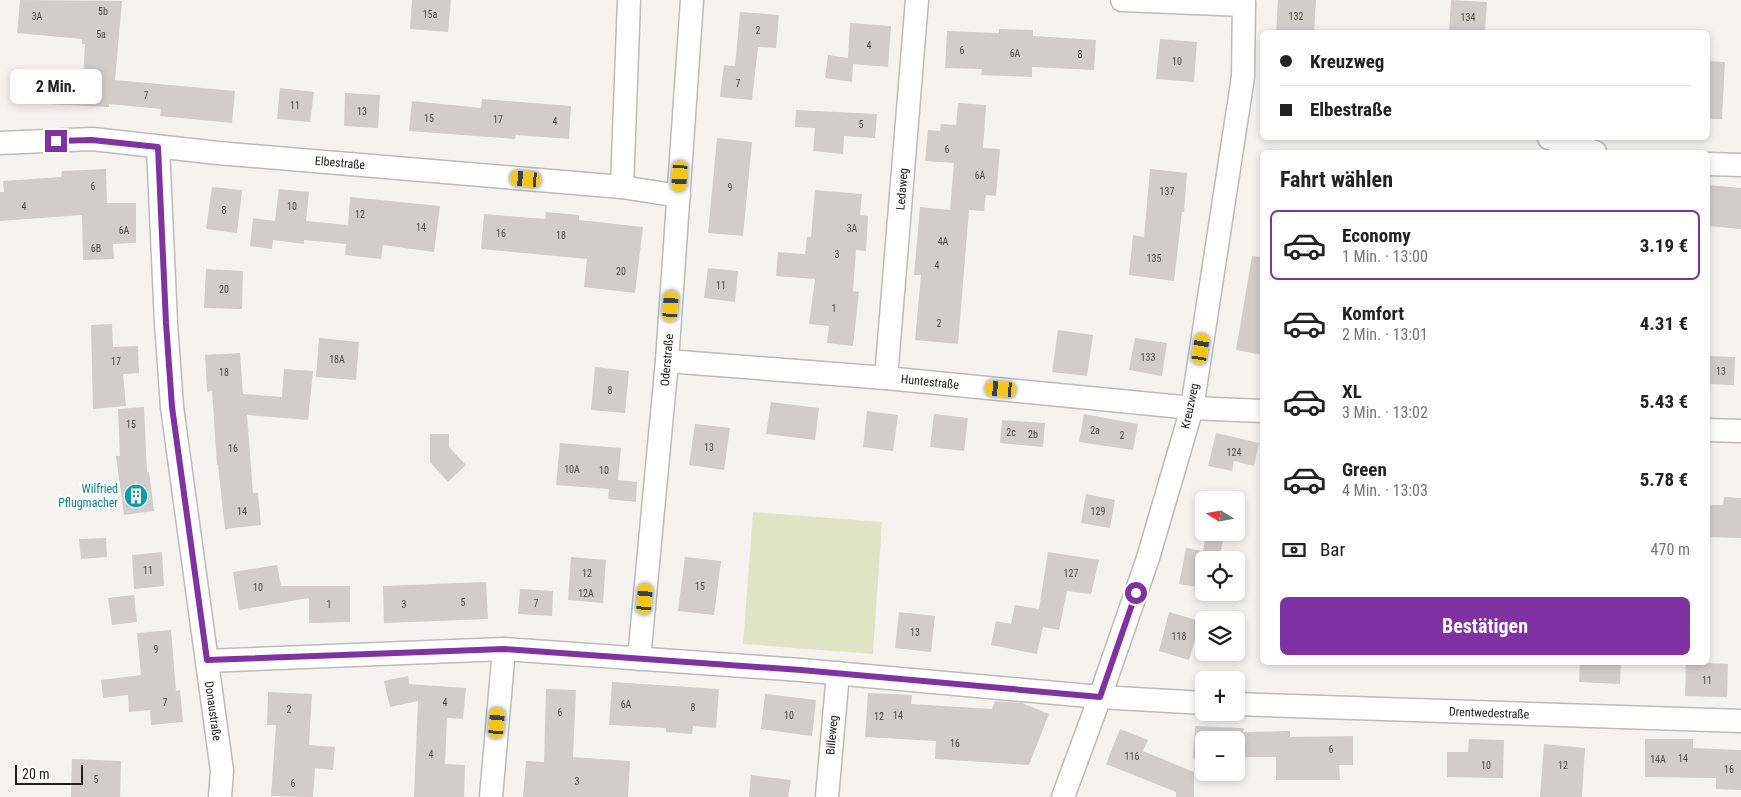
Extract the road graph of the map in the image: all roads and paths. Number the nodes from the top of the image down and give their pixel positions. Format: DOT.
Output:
graph roads {
  1 [pos="629,0"];
  2 [pos="692,0"];
  3 [pos="917,0"];
  4 [pos="1122,0"];
  5 [pos="1244,2"];
  6 [pos="1556,140"];
  7 [pos="0,143"];
  8 [pos="158,147"];
  9 [pos="1588,150"];
  10 [pos="1710,164"];
  11 [pos="1741,165"];
  12 [pos="622,187"];
  13 [pos="679,196"];
  14 [pos="667,361"];
  15 [pos="886,378"];
  16 [pos="1192,408"];
  17 [pos="1260,411"];
  18 [pos="1710,430"];
  19 [pos="1741,431"];
  20 [pos="504,649"];
  21 [pos="639,659"];
  22 [pos="207,660"];
  23 [pos="838,673"];
  24 [pos="1100,697"];
  25 [pos="1195,702"];
  26 [pos="1245,704"];
  27 [pos="1741,721"];
  28 [pos="220,797"];
  29 [pos="491,797"];
  30 [pos="827,797"];
  31 [pos="1063,797"];
  1 -- 12 [label="street"];
  2 -- 13 [label="street, Oderstraße"];
  3 -- 15 [label="street, Ledaweg"];
  4 -- 5 [label="street"];
  5 -- 16 [label="street, Kreuzweg"];
  6 -- 9 [label="street"];
  7 -- 8 [label="street, Elbestraße"];
  8 -- 12 [label="street, Elbestraße"];
  8 -- 22 [label="street, Donaustraße"];
  10 -- 11 [label="street"];
  12 -- 13 [label="street, Elbestraße"];
  13 -- 14 [label="street, Oderstraße"];
  14 -- 15 [label="street, Huntestraße"];
  14 -- 21 [label="street, Oderstraße"];
  15 -- 16 [label="street, Huntestraße"];
  16 -- 17 [label="street, Huntestraße"];
  16 -- 24 [label="street, Kreuzweg"];
  18 -- 19 [label="street"];
  20 -- 21 [label="street"];
  20 -- 22 [label="street"];
  20 -- 29 [label="street"];
  21 -- 23 [label="street"];
  22 -- 28 [label="street, Donaustraße"];
  23 -- 24 [label="street"];
  23 -- 30 [label="street, Billeweg"];
  24 -- 25 [label="street"];
  24 -- 31 [label="street, Kreuzweg"];
  26 -- 27 [label="street, Drentwedestraße"];
}
